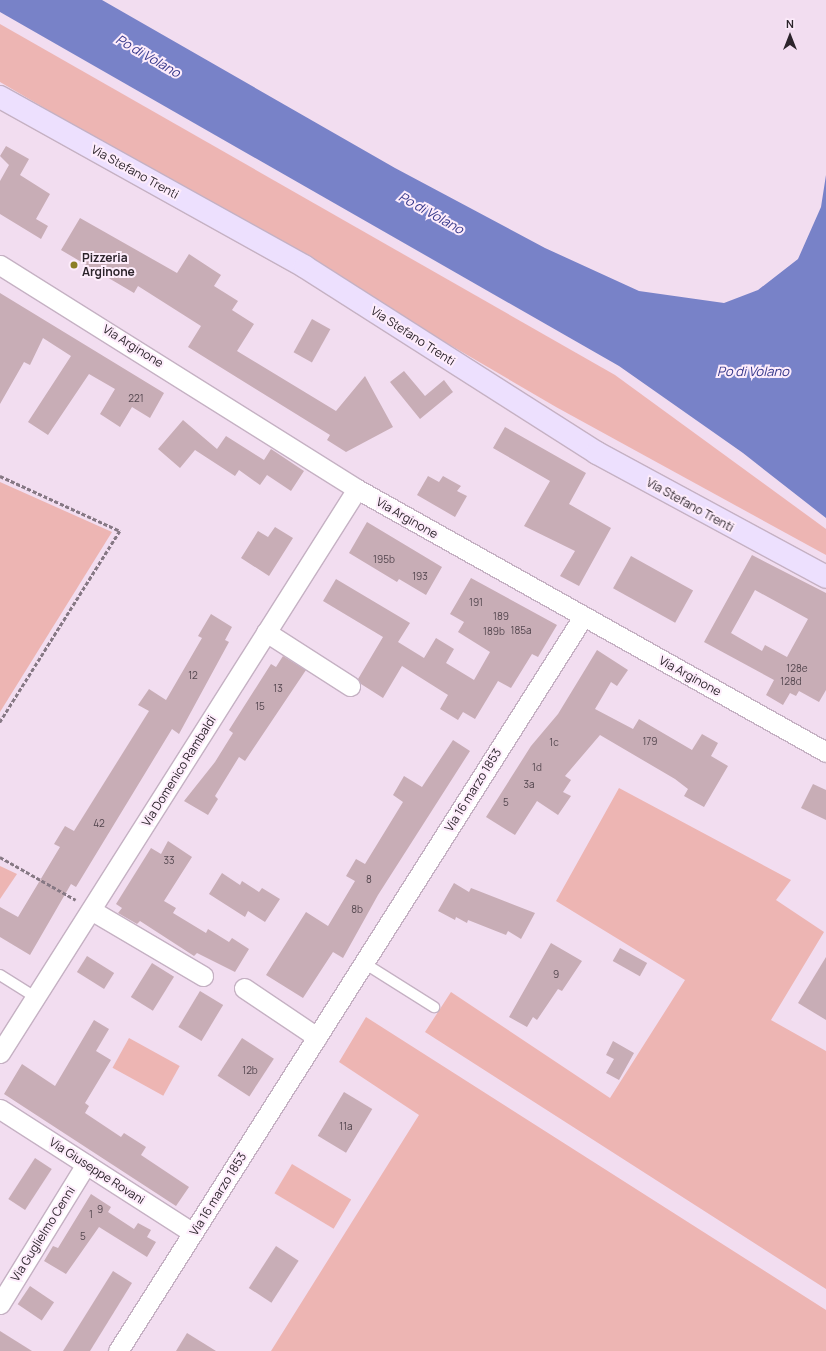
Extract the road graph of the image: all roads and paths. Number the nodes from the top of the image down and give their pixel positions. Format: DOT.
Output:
graph roads {
  1 [pos="0,96"];
  2 [pos="0,264"];
  3 [pos="0,476"];
  4 [pos="356,489"];
  5 [pos="826,578"];
  6 [pos="583,617"];
  7 [pos="266,632"];
  8 [pos="350,686"];
  9 [pos="0,722"];
  10 [pos="826,752"];
  11 [pos="0,857"];
  12 [pos="91,910"];
  13 [pos="364,963"];
  14 [pos="0,976"];
  15 [pos="203,976"];
  16 [pos="244,988"];
  17 [pos="35,997"];
  18 [pos="434,1007"];
  19 [pos="317,1037"];
  20 [pos="0,1053"];
  21 [pos="0,1109"];
  22 [pos="86,1164"];
  23 [pos="193,1233"];
  24 [pos="0,1304"];
  25 [pos="118,1351"];
  1 -- 5 [label="main road, Via Stefano Trenti"];
  2 -- 4 [label="street, Via Arginone"];
  3 -- 9 [label="path"];
  4 -- 6 [label="street, Via Arginone"];
  4 -- 7 [label="street, Via Domenico Rambaldi"];
  6 -- 10 [label="street, Via Arginone"];
  6 -- 13 [label="street, Via 16 marzo 1853"];
  7 -- 8 [label="street"];
  7 -- 12 [label="street, Via Domenico Rambaldi"];
  11 -- 12 [label="path"];
  12 -- 15 [label="street"];
  12 -- 17 [label="street, Via Domenico Rambaldi"];
  13 -- 18 [label="lane"];
  13 -- 19 [label="street, Via 16 marzo 1853"];
  14 -- 17 [label="lane"];
  16 -- 19 [label="street"];
  17 -- 20 [label="street, Via Domenico Rambaldi"];
  19 -- 23 [label="street, Via 16 marzo 1853"];
  21 -- 22 [label="street, Via Giuseppe Rovani"];
  22 -- 23 [label="street, Via Giuseppe Rovani"];
  22 -- 24 [label="street, Via Guglielmo Cenni"];
  23 -- 25 [label="street, Via 16 marzo 1853"];
}
